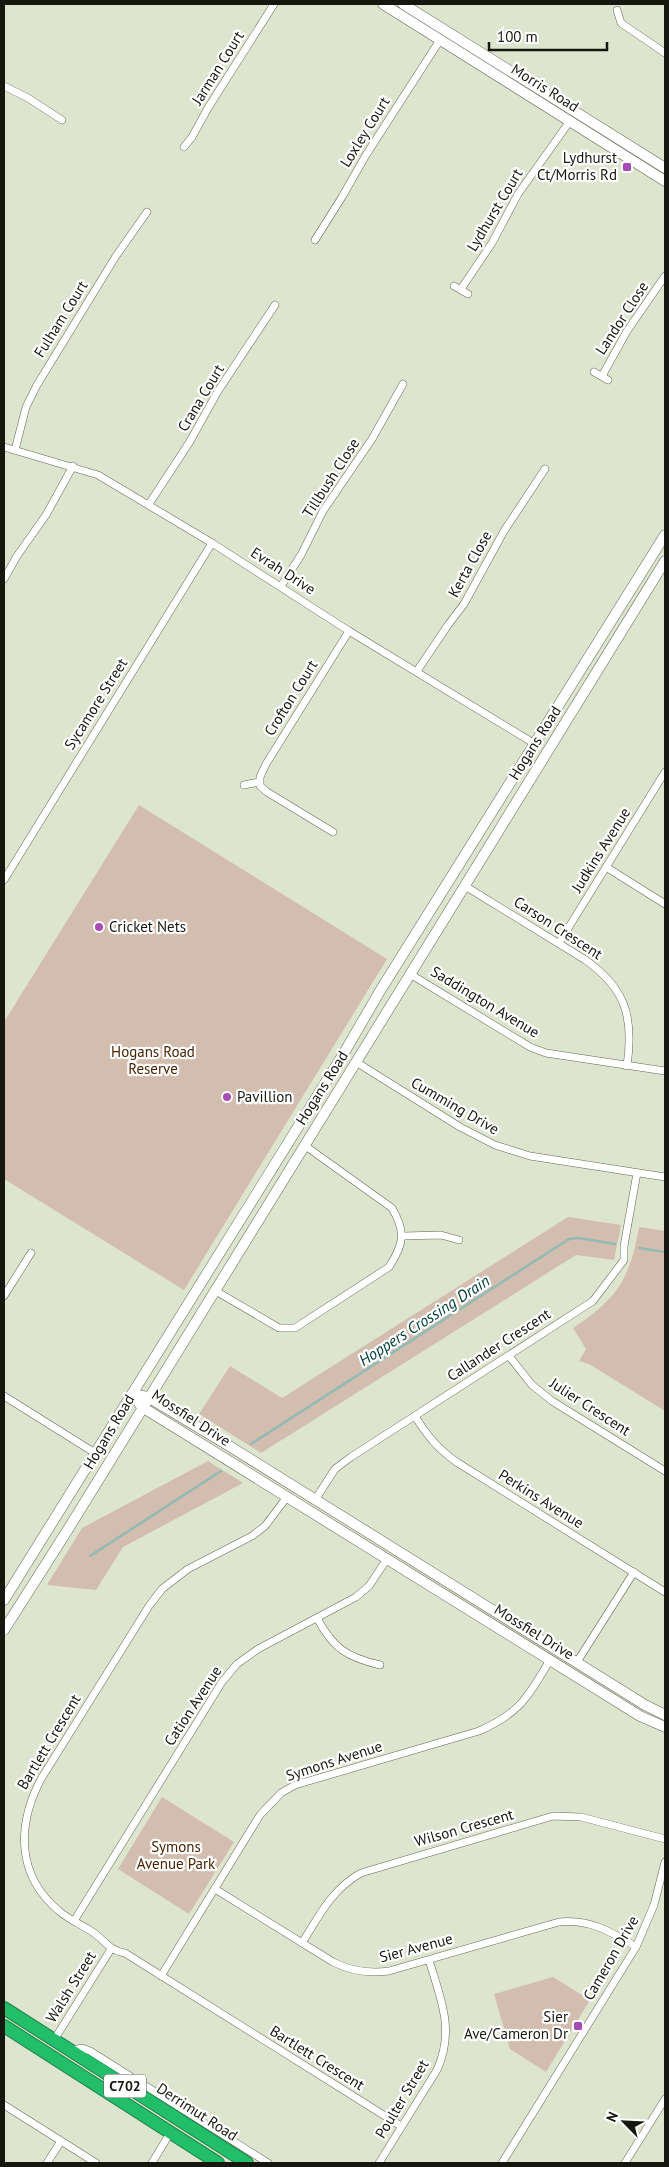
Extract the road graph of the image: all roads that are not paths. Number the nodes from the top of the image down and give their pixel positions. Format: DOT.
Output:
graph roads {
  1 [pos="274,4"];
  2 [pos="384,4"];
  3 [pos="403,4"];
  4 [pos="617,10"];
  5 [pos="427,25"];
  6 [pos="440,40"];
  7 [pos="665,53"];
  8 [pos="4,86"];
  9 [pos="62,120"];
  10 [pos="570,121"];
  11 [pos="184,147"];
  12 [pos="665,168"];
  13 [pos="665,181"];
  14 [pos="147,212"];
  15 [pos="315,240"];
  16 [pos="665,276"];
  17 [pos="454,286"];
  18 [pos="275,306"];
  19 [pos="594,372"];
  20 [pos="403,384"];
  21 [pos="4,447"];
  22 [pos="15,450"];
  23 [pos="73,466"];
  24 [pos="545,468"];
  25 [pos="149,504"];
  26 [pos="665,535"];
  27 [pos="212,543"];
  28 [pos="665,561"];
  29 [pos="4,580"];
  30 [pos="281,586"];
  31 [pos="350,631"];
  32 [pos="417,671"];
  33 [pos="535,744"];
  34 [pos="548,751"];
  35 [pos="665,772"];
  36 [pos="259,782"];
  37 [pos="663,782"];
  38 [pos="244,785"];
  39 [pos="332,832"];
  40 [pos="606,867"];
  41 [pos="4,880"];
  42 [pos="465,886"];
  43 [pos="665,904"];
  44 [pos="559,943"];
  45 [pos="410,974"];
  46 [pos="380,991"];
  47 [pos="397,994"];
  48 [pos="344,1053"];
  49 [pos="356,1062"];
  50 [pos="627,1066"];
  51 [pos="665,1071"];
  52 [pos="304,1145"];
  53 [pos="637,1173"];
  54 [pos="665,1177"];
  55 [pos="403,1236"];
  56 [pos="459,1240"];
  57 [pos="31,1253"];
  58 [pos="214,1290"];
  59 [pos="4,1296"];
  60 [pos="510,1356"];
  61 [pos="132,1394"];
  62 [pos="4,1396"];
  63 [pos="148,1397"];
  64 [pos="142,1407"];
  65 [pos="415,1416"];
  66 [pos="95,1453"];
  67 [pos="665,1471"];
  68 [pos="293,1487"];
  69 [pos="286,1497"];
  70 [pos="315,1500"];
  71 [pos="308,1510"];
  72 [pos="393,1549"];
  73 [pos="387,1559"];
  74 [pos="634,1572"];
  75 [pos="7,1588"];
  76 [pos="665,1592"];
  77 [pos="24,1598"];
  78 [pos="4,1600"];
  79 [pos="317,1618"];
  80 [pos="4,1630"];
  81 [pos="557,1650"];
  82 [pos="550,1660"];
  83 [pos="577,1662"];
  84 [pos="380,1665"];
  85 [pos="570,1672"];
  86 [pos="665,1715"];
  87 [pos="665,1727"];
  88 [pos="665,1839"];
  89 [pos="665,1862"];
  90 [pos="215,1889"];
  91 [pos="74,1921"];
  92 [pos="302,1943"];
  93 [pos="636,1947"];
  94 [pos="111,1949"];
  95 [pos="429,1960"];
  96 [pos="160,1976"];
  97 [pos="4,2008"];
  98 [pos="4,2026"];
  99 [pos="54,2040"];
  100 [pos="47,2054"];
  101 [pos="75,2054"];
  102 [pos="75,2072"];
  103 [pos="665,2098"];
  104 [pos="4,2105"];
  105 [pos="178,2120"];
  106 [pos="402,2126"];
  107 [pos="170,2133"];
  108 [pos="61,2141"];
  109 [pos="47,2163"];
  110 [pos="96,2163"];
  111 [pos="152,2163"];
  112 [pos="218,2163"];
  113 [pos="247,2163"];
  114 [pos="268,2163"];
  115 [pos="379,2163"];
  116 [pos="502,2163"];
  117 [pos="625,2163"];
  1 -- 11 [label="street, Jarman Court"];
  2 -- 5 [label="street, Morris Road"];
  3 -- 5 [label="street, Morris Road"];
  4 -- 7 [label="street"];
  5 -- 6 [label="street, Morris Road"];
  5 -- 12 [label="street, Morris Road"];
  6 -- 10 [label="street, Morris Road"];
  6 -- 15 [label="street, Loxley Court"];
  8 -- 9 [label="street"];
  10 -- 13 [label="street, Morris Road"];
  10 -- 17 [label="street, Lydhurst Court"];
  14 -- 22 [label="street, Fulham Court"];
  16 -- 19 [label="street, Landor Close"];
  18 -- 25 [label="street, Crana Court"];
  20 -- 30 [label="street, Tillbush Close"];
  21 -- 22 [label="street, Evrah Drive"];
  22 -- 23 [label="street, Evrah Drive"];
  23 -- 25 [label="street, Evrah Drive"];
  23 -- 29 [label="street"];
  24 -- 32 [label="street, Kerta Close"];
  25 -- 27 [label="street, Evrah Drive"];
  26 -- 33 [label="street, Hogans Road"];
  27 -- 30 [label="street, Evrah Drive"];
  27 -- 41 [label="street, Sycamore Street"];
  28 -- 34 [label="street, Hogans Road"];
  30 -- 31 [label="street, Evrah Drive"];
  31 -- 32 [label="street, Evrah Drive"];
  31 -- 36 [label="street, Crofton Court"];
  32 -- 33 [label="street, Evrah Drive"];
  33 -- 34 [label="street"];
  33 -- 46 [label="street, Hogans Road"];
  34 -- 42 [label="street, Hogans Road"];
  35 -- 37 [label="street, Judkins Avenue"];
  36 -- 38 [label="street"];
  36 -- 39 [label="street"];
  37 -- 40 [label="street, Judkins Avenue"];
  40 -- 43 [label="street"];
  40 -- 44 [label="street, Judkins Avenue"];
  42 -- 44 [label="street, Carson Crescent"];
  42 -- 45 [label="street, Hogans Road"];
  44 -- 50 [label="street, Carson Crescent"];
  45 -- 47 [label="street, Hogans Road"];
  45 -- 50 [label="street, Saddington Avenue"];
  46 -- 47 [label="street"];
  46 -- 48 [label="street, Hogans Road"];
  47 -- 49 [label="street, Hogans Road"];
  48 -- 49 [label="street"];
  48 -- 61 [label="street, Hogans Road"];
  49 -- 52 [label="street, Hogans Road"];
  49 -- 53 [label="street, Cumming Drive"];
  50 -- 51 [label="street, Saddington Avenue"];
  52 -- 55 [label="street"];
  52 -- 58 [label="street, Hogans Road"];
  53 -- 54 [label="street, Cumming Drive"];
  53 -- 60 [label="street, Callander Crescent"];
  55 -- 56 [label="street"];
  55 -- 58 [label="street"];
  57 -- 59 [label="street"];
  58 -- 63 [label="street, Hogans Road"];
  60 -- 65 [label="street, Callander Crescent"];
  60 -- 67 [label="street, Julier Crescent"];
  61 -- 63 [label="street, Mossfiel Drive"];
  61 -- 64 [label="street, Mossfiel Drive"];
  61 -- 66 [label="street, Hogans Road"];
  62 -- 66 [label="street"];
  63 -- 64 [label="street, Hogans Road"];
  63 -- 68 [label="street, Mossfiel Drive"];
  64 -- 69 [label="street, Mossfiel Drive"];
  64 -- 77 [label="street, Hogans Road"];
  65 -- 70 [label="street, Callander Crescent"];
  65 -- 74 [label="street, Perkins Avenue"];
  66 -- 75 [label="street, Hogans Road"];
  68 -- 69 [label="street"];
  68 -- 70 [label="street, Mossfiel Drive"];
  69 -- 71 [label="street, Mossfiel Drive"];
  69 -- 91 [label="street, Bartlett Crescent"];
  70 -- 71 [label="street"];
  70 -- 72 [label="street, Mossfiel Drive"];
  71 -- 73 [label="street, Mossfiel Drive"];
  72 -- 73 [label="street"];
  72 -- 81 [label="street, Mossfiel Drive"];
  73 -- 79 [label="street, Cation Avenue"];
  73 -- 82 [label="street, Mossfiel Drive"];
  74 -- 76 [label="street, Perkins Avenue"];
  74 -- 83 [label="street"];
  75 -- 77 [label="street"];
  75 -- 78 [label="street, Hogans Road"];
  77 -- 80 [label="street, Hogans Road"];
  79 -- 84 [label="street"];
  79 -- 91 [label="street, Cation Avenue"];
  81 -- 82 [label="street"];
  81 -- 83 [label="street, Mossfiel Drive"];
  82 -- 85 [label="street, Mossfiel Drive"];
  82 -- 90 [label="street, Symons Avenue"];
  83 -- 85 [label="street"];
  83 -- 86 [label="street, Mossfiel Drive"];
  85 -- 87 [label="street, Mossfiel Drive"];
  88 -- 92 [label="street, Wilson Crescent"];
  89 -- 93 [label="street, Cameron Drive"];
  90 -- 92 [label="street, Sier Avenue"];
  90 -- 96 [label="street, Symons Avenue"];
  91 -- 94 [label="street, Bartlett Crescent"];
  92 -- 95 [label="street, Sier Avenue"];
  93 -- 95 [label="street, Sier Avenue"];
  93 -- 116 [label="street, Cameron Drive"];
  94 -- 96 [label="street, Bartlett Crescent"];
  94 -- 99 [label="street, Walsh Street"];
  95 -- 106 [label="street, Poulter Street"];
  96 -- 106 [label="street, Bartlett Crescent"];
  97 -- 99 [label="highway, Derrimut Road / C702"];
  98 -- 100 [label="highway, C702"];
  99 -- 100 [label="highway"];
  99 -- 101 [label="highway, Derrimut Road / C702"];
  100 -- 102 [label="highway, C702"];
  101 -- 102 [label="highway"];
  101 -- 105 [label="highway, Derrimut Road / C702"];
  101 -- 114 [label="street"];
  102 -- 107 [label="highway, C702"];
  103 -- 117 [label="street"];
  104 -- 108 [label="street"];
  105 -- 107 [label="highway"];
  105 -- 113 [label="highway, Derrimut Road / C702"];
  106 -- 115 [label="street, Poulter Street"];
  107 -- 111 [label="street"];
  107 -- 112 [label="highway, C702"];
  108 -- 109 [label="street"];
  108 -- 110 [label="street"];
}
